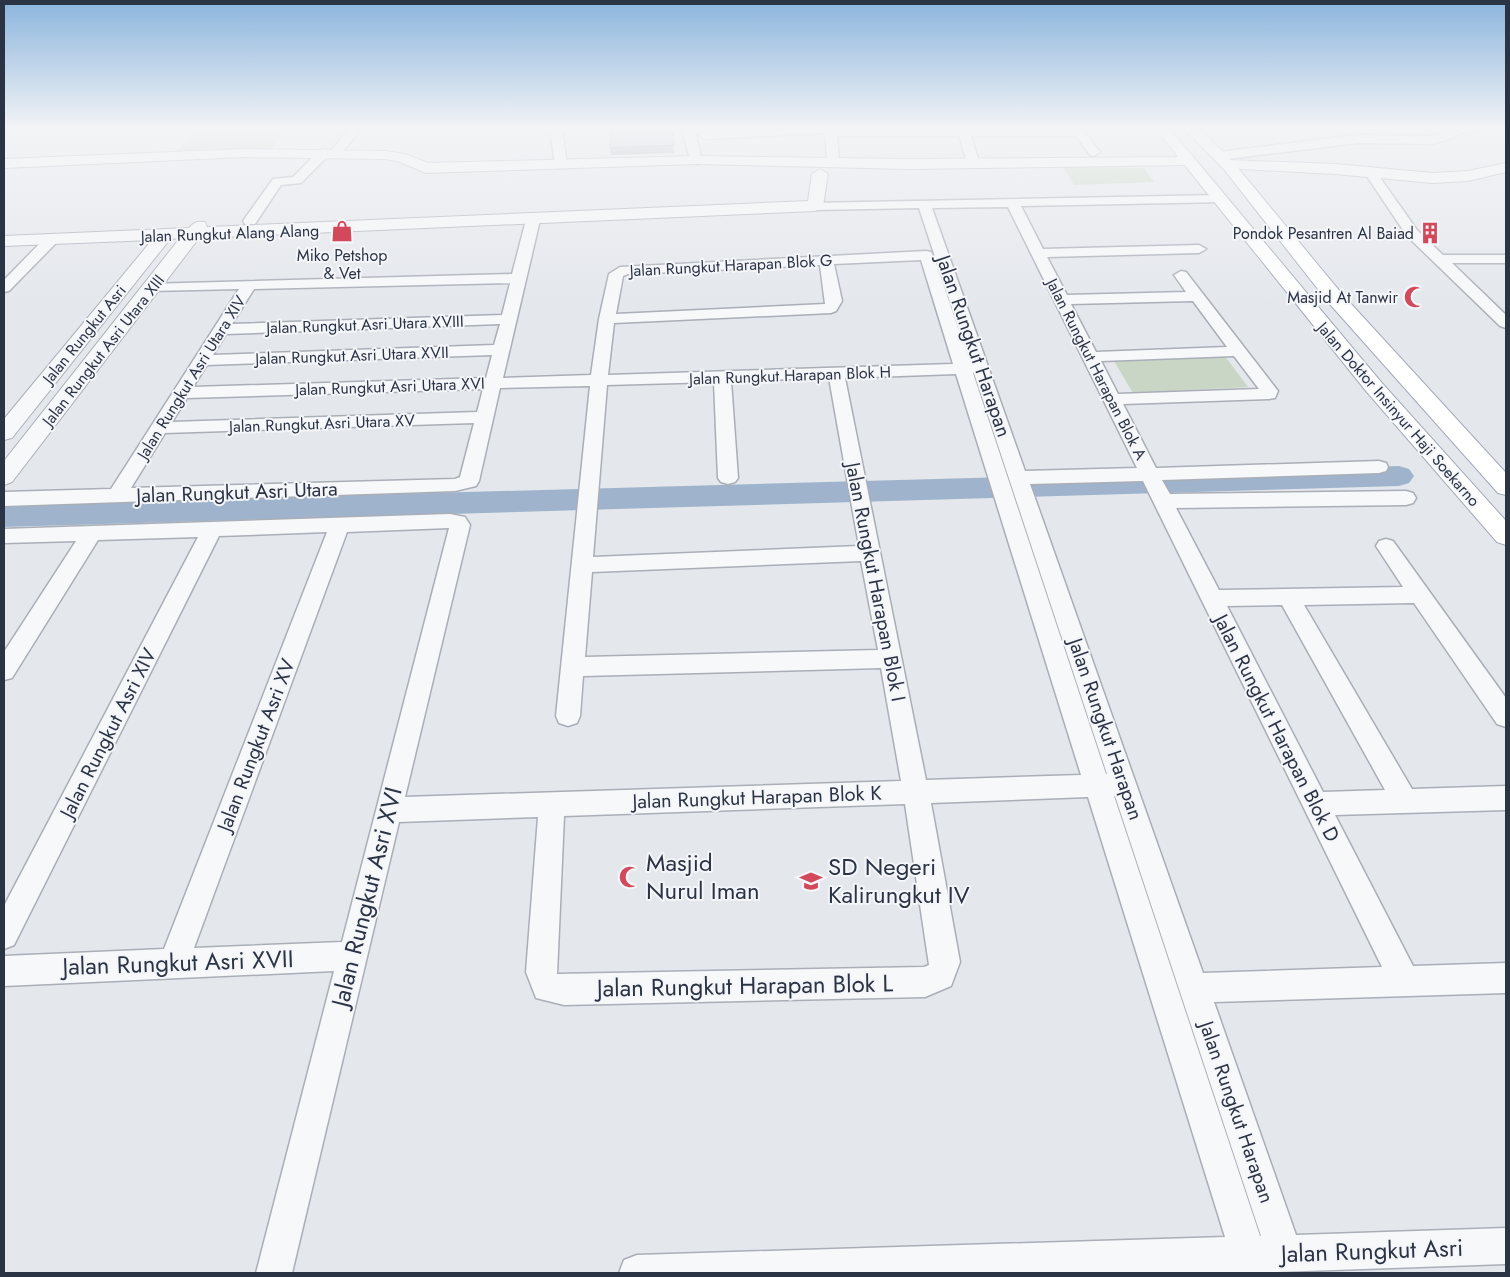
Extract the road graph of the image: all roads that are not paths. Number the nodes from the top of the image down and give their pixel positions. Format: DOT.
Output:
graph roads {
  1 [pos="273,188"];
  2 [pos="817,188"];
  3 [pos="1211,188"];
  4 [pos="1246,188"];
  5 [pos="1381,188"];
  6 [pos="1220,199"];
  7 [pos="815,201"];
  8 [pos="1012,202"];
  9 [pos="917,204"];
  10 [pos="534,220"];
  11 [pos="250,221"];
  12 [pos="197,228"];
  13 [pos="4,229"];
  14 [pos="164,236"];
  15 [pos="51,240"];
  16 [pos="4,241"];
  17 [pos="1199,249"];
  18 [pos="1038,253"];
  19 [pos="926,255"];
  20 [pos="1439,259"];
  21 [pos="1506,259"];
  22 [pos="826,260"];
  23 [pos="1181,275"];
  24 [pos="518,278"];
  25 [pos="249,285"];
  26 [pos="4,288"];
  27 [pos="152,288"];
  28 [pos="1197,296"];
  29 [pos="1062,300"];
  30 [pos="607,319"];
  31 [pos="509,320"];
  32 [pos="1356,322"];
  33 [pos="1506,323"];
  34 [pos="1323,325"];
  35 [pos="222,329"];
  36 [pos="106,346"];
  37 [pos="74,347"];
  38 [pos="502,350"];
  39 [pos="1239,351"];
  40 [pos="1384,354"];
  41 [pos="1090,357"];
  42 [pos="1350,357"];
  43 [pos="202,360"];
  44 [pos="962,368"];
  45 [pos="982,368"];
  46 [pos="836,373"];
  47 [pos="722,377"];
  48 [pos="599,382"];
  49 [pos="494,383"];
  50 [pos="182,393"];
  51 [pos="1112,399"];
  52 [pos="486,417"];
  53 [pos="159,428"];
  54 [pos="4,433"];
  55 [pos="1379,467"];
  56 [pos="4,477"];
  57 [pos="728,478"];
  58 [pos="1014,487"];
  59 [pos="1156,487"];
  60 [pos="1506,487"];
  61 [pos="117,495"];
  62 [pos="1406,498"];
  63 [pos="4,499"];
  64 [pos="458,522"];
  65 [pos="339,526"];
  66 [pos="212,530"];
  67 [pos="91,534"];
  68 [pos="4,536"];
  69 [pos="1506,536"];
  70 [pos="1386,546"];
  71 [pos="871,553"];
  72 [pos="582,565"];
  73 [pos="1421,595"];
  74 [pos="1288,597"];
  75 [pos="1212,598"];
  76 [pos="891,659"];
  77 [pos="572,667"];
  78 [pos="4,671"];
  79 [pos="568,716"];
  80 [pos="1506,717"];
  81 [pos="1125,785"];
  82 [pos="1098,786"];
  83 [pos="916,792"];
  84 [pos="1506,798"];
  85 [pos="1406,801"];
  86 [pos="552,804"];
  87 [pos="1316,804"];
  88 [pos="389,810"];
  89 [pos="4,936"];
  90 [pos="353,956"];
  91 [pos="173,964"];
  92 [pos="4,970"];
  93 [pos="1506,978"];
  94 [pos="1405,981"];
  95 [pos="1195,988"];
  96 [pos="1506,1246"];
  97 [pos="1285,1254"];
  98 [pos="1249,1255"];
  99 [pos="274,1273"];
  100 [pos="637,1273"];
  1 -- 11 [label="street"];
  2 -- 7 [label="street"];
  3 -- 6 [label="main road, Jalan Doktor Insinyur Haji Soekarno"];
  4 -- 32 [label="main road, Jalan Doktor Insinyur Haji Soekarno"];
  5 -- 20 [label="street"];
  6 -- 8 [label="street"];
  6 -- 34 [label="main road, Jalan Doktor Insinyur Haji Soekarno"];
  7 -- 9 [label="street"];
  7 -- 10 [label="street, Jalan Rungkut Alang Alang"];
  7 -- 11 [label="street, Jalan Rungkut Alang Alang"];
  8 -- 9 [label="street"];
  8 -- 18 [label="street, Jalan Rungkut Harapan Blok A"];
  9 -- 19 [label="street, Jalan Rungkut Harapan"];
  9 -- 45 [label="street, Jalan Rungkut Harapan"];
  10 -- 12 [label="street, Jalan Rungkut Alang Alang"];
  10 -- 24 [label="street"];
  11 -- 12 [label="street, Jalan Rungkut Alang Alang"];
  12 -- 13 [label="street, Jalan Rungkut Alang Alang"];
  12 -- 14 [label="street, Jalan Rungkut Alang Alang"];
  12 -- 27 [label="street, Jalan Rungkut Asri Utara XIII"];
  14 -- 15 [label="street, Jalan Rungkut Alang Alang"];
  14 -- 37 [label="street, Jalan Rungkut Asri"];
  15 -- 16 [label="street, Jalan Rungkut Alang Alang"];
  15 -- 26 [label="street"];
  17 -- 18 [label="street"];
  18 -- 29 [label="street, Jalan Rungkut Harapan Blok A"];
  19 -- 22 [label="street, Jalan Rungkut Harapan Blok G"];
  19 -- 44 [label="street, Jalan Rungkut Harapan"];
  20 -- 21 [label="street"];
  20 -- 33 [label="street"];
  22 -- 30 [label="street, Jalan Rungkut Harapan Blok G"];
  22 -- 30 [label="street"];
  23 -- 28 [label="street"];
  24 -- 25 [label="street"];
  24 -- 31 [label="street"];
  25 -- 27 [label="street"];
  25 -- 35 [label="street, Jalan Rungkut Asri Utara XIV"];
  27 -- 36 [label="street, Jalan Rungkut Asri Utara XIII"];
  28 -- 29 [label="street"];
  28 -- 39 [label="street"];
  29 -- 41 [label="street, Jalan Rungkut Harapan Blok A"];
  30 -- 48 [label="street, Jalan Rungkut Harapan Blok G"];
  31 -- 35 [label="street, Jalan Rungkut Asri Utara XVIII"];
  31 -- 38 [label="street"];
  32 -- 34 [label="main road"];
  32 -- 40 [label="main road, Jalan Doktor Insinyur Haji Soekarno"];
  34 -- 42 [label="main road, Jalan Doktor Insinyur Haji Soekarno"];
  35 -- 43 [label="street, Jalan Rungkut Asri Utara XIV"];
  36 -- 37 [label="street"];
  36 -- 56 [label="street, Jalan Rungkut Asri Utara XIII"];
  37 -- 54 [label="street, Jalan Rungkut Asri"];
  38 -- 43 [label="street, Jalan Rungkut Asri Utara XVII"];
  38 -- 49 [label="street"];
  39 -- 41 [label="street"];
  39 -- 51 [label="street"];
  40 -- 42 [label="main road"];
  40 -- 60 [label="main road, Jalan Doktor Insinyur Haji Soekarno"];
  41 -- 51 [label="street, Jalan Rungkut Harapan Blok A"];
  42 -- 69 [label="main road, Jalan Doktor Insinyur Haji Soekarno"];
  43 -- 50 [label="street, Jalan Rungkut Asri Utara XIV"];
  44 -- 45 [label="street, Jalan Rungkut Harapan Blok H"];
  44 -- 46 [label="street, Jalan Rungkut Harapan Blok H"];
  44 -- 58 [label="street, Jalan Rungkut Harapan"];
  45 -- 58 [label="street, Jalan Rungkut Harapan"];
  46 -- 47 [label="street, Jalan Rungkut Harapan Blok H"];
  46 -- 71 [label="street, Jalan Rungkut Harapan Blok I"];
  47 -- 48 [label="street, Jalan Rungkut Harapan Blok H"];
  47 -- 57 [label="street"];
  48 -- 49 [label="street, Jalan Rungkut Asri Utara XVI"];
  48 -- 72 [label="street"];
  49 -- 50 [label="street, Jalan Rungkut Asri Utara XVI"];
  49 -- 52 [label="street"];
  50 -- 53 [label="street, Jalan Rungkut Asri Utara XIV"];
  51 -- 59 [label="street, Jalan Rungkut Harapan Blok A"];
  52 -- 53 [label="street, Jalan Rungkut Asri Utara XV"];
  52 -- 61 [label="street, Jalan Rungkut Asri Utara"];
  53 -- 61 [label="street, Jalan Rungkut Asri Utara XIV"];
  55 -- 59 [label="street"];
  58 -- 59 [label="street, Jalan Rungkut Harapan Blok A"];
  58 -- 81 [label="street, Jalan Rungkut Harapan"];
  58 -- 82 [label="street, Jalan Rungkut Harapan"];
  59 -- 62 [label="street"];
  59 -- 75 [label="street, Jalan Rungkut Harapan Blok D"];
  61 -- 63 [label="street, Jalan Rungkut Asri Utara"];
  64 -- 65 [label="street, Jalan Rungkut Asri Utara"];
  64 -- 88 [label="street, Jalan Rungkut Asri XVI"];
  65 -- 66 [label="street, Jalan Rungkut Asri Utara"];
  65 -- 91 [label="street, Jalan Rungkut Asri XV"];
  66 -- 67 [label="street, Jalan Rungkut Asri Utara"];
  66 -- 89 [label="street, Jalan Rungkut Asri XIV"];
  67 -- 68 [label="street, Jalan Rungkut Asri Utara"];
  67 -- 78 [label="street"];
  70 -- 73 [label="street"];
  71 -- 72 [label="street"];
  71 -- 76 [label="street, Jalan Rungkut Harapan Blok I"];
  72 -- 77 [label="street"];
  73 -- 74 [label="street"];
  73 -- 80 [label="street"];
  74 -- 75 [label="street"];
  74 -- 85 [label="street"];
  75 -- 87 [label="street, Jalan Rungkut Harapan Blok D"];
  76 -- 77 [label="street"];
  76 -- 83 [label="street, Jalan Rungkut Harapan Blok I"];
  77 -- 79 [label="street"];
  81 -- 82 [label="street, Jalan Rungkut Harapan Blok K"];
  81 -- 95 [label="street, Jalan Rungkut Harapan"];
  82 -- 83 [label="street, Jalan Rungkut Harapan Blok K"];
  82 -- 98 [label="street, Jalan Rungkut Harapan"];
  83 -- 86 [label="street, Jalan Rungkut Harapan Blok K"];
  83 -- 86 [label="street, Jalan Rungkut Harapan Blok L"];
  84 -- 85 [label="street"];
  85 -- 87 [label="street"];
  86 -- 88 [label="street, Jalan Rungkut Harapan Blok K"];
  87 -- 94 [label="street, Jalan Rungkut Harapan Blok D"];
  88 -- 90 [label="street, Jalan Rungkut Asri XVI"];
  90 -- 91 [label="street, Jalan Rungkut Asri XVII"];
  90 -- 99 [label="street, Jalan Rungkut Asri XVI"];
  91 -- 92 [label="street, Jalan Rungkut Asri XVII"];
  93 -- 94 [label="street"];
  94 -- 95 [label="street"];
  95 -- 97 [label="street, Jalan Rungkut Harapan"];
  96 -- 97 [label="street, Jalan Rungkut Asri"];
  97 -- 98 [label="street, Jalan Rungkut Asri"];
  98 -- 100 [label="street, Jalan Rungkut Asri"];
}
